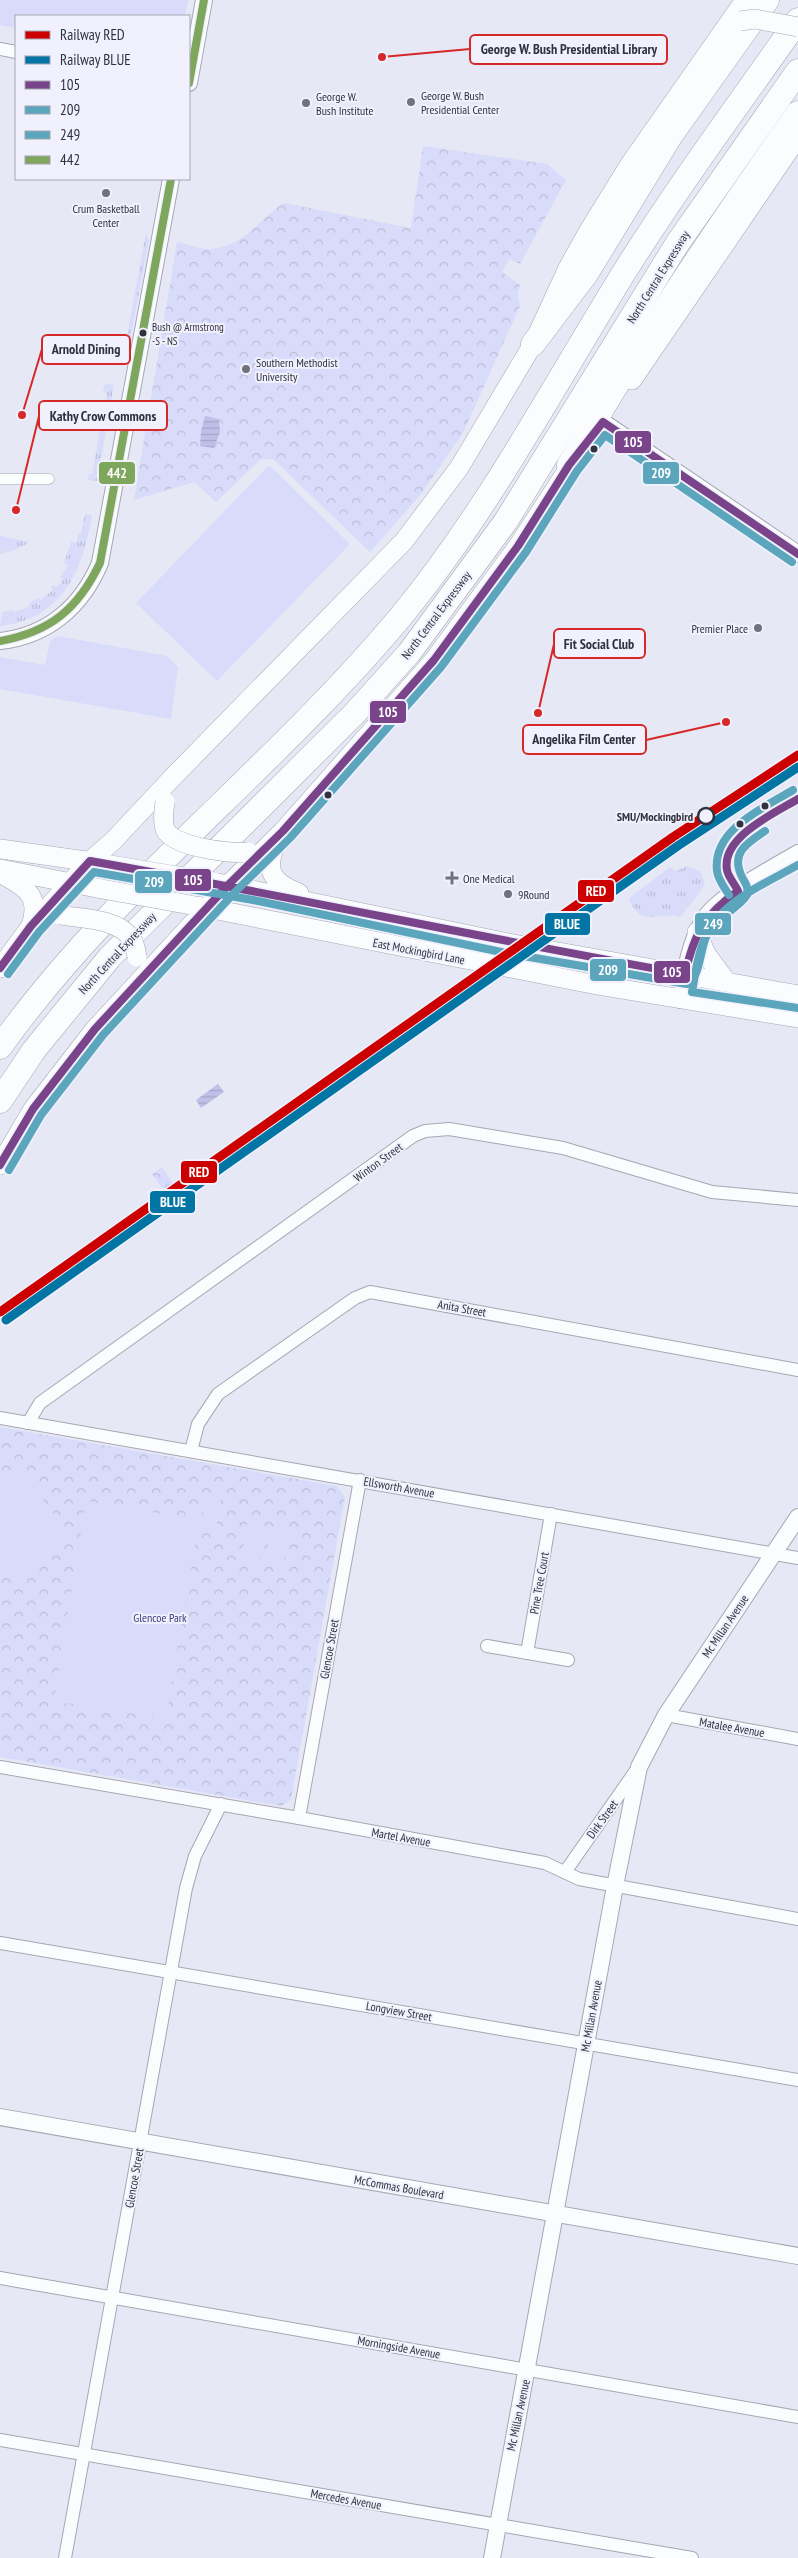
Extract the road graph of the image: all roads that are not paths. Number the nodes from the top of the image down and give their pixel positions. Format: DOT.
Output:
graph roads {
  1 [pos="204,0"];
  2 [pos="745,0"];
  3 [pos="767,0"];
  4 [pos="798,20"];
  5 [pos="732,24"];
  6 [pos="798,27"];
  7 [pos="0,49"];
  8 [pos="15,52"];
  9 [pos="798,71"];
  10 [pos="190,77"];
  11 [pos="798,113"];
  12 [pos="798,137"];
  13 [pos="171,180"];
  14 [pos="533,344"];
  15 [pos="603,422"];
  16 [pos="569,465"];
  17 [pos="0,479"];
  18 [pos="49,479"];
  19 [pos="798,554"];
  20 [pos="0,641"];
  21 [pos="172,778"];
  22 [pos="283,831"];
  23 [pos="0,849"];
  24 [pos="254,852"];
  25 [pos="798,852"];
  26 [pos="90,861"];
  27 [pos="0,871"];
  28 [pos="71,884"];
  29 [pos="221,884"];
  30 [pos="325,904"];
  31 [pos="199,906"];
  32 [pos="420,925"];
  33 [pos="31,926"];
  34 [pos="697,932"];
  35 [pos="417,950"];
  36 [pos="585,956"];
  37 [pos="0,968"];
  38 [pos="685,974"];
  39 [pos="726,981"];
  40 [pos="580,982"];
  41 [pos="134,984"];
  42 [pos="778,991"];
  43 [pos="798,995"];
  44 [pos="681,1000"];
  45 [pos="774,1014"];
  46 [pos="798,1018"];
  47 [pos="0,1047"];
  48 [pos="0,1101"];
  49 [pos="0,1165"];
  50 [pos="798,1200"];
  51 [pos="798,1370"];
  52 [pos="0,1418"];
  53 [pos="28,1423"];
  54 [pos="191,1451"];
  55 [pos="360,1480"];
  56 [pos="551,1514"];
  57 [pos="798,1517"];
  58 [pos="774,1553"];
  59 [pos="798,1558"];
  60 [pos="488,1646"];
  61 [pos="527,1653"];
  62 [pos="568,1660"];
  63 [pos="666,1715"];
  64 [pos="798,1739"];
  65 [pos="0,1767"];
  66 [pos="639,1767"];
  67 [pos="221,1804"];
  68 [pos="299,1818"];
  69 [pos="565,1872"];
  70 [pos="615,1886"];
  71 [pos="798,1920"];
  72 [pos="0,1943"];
  73 [pos="170,1973"];
  74 [pos="586,2043"];
  75 [pos="798,2080"];
  76 [pos="0,2117"];
  77 [pos="140,2141"];
  78 [pos="554,2215"];
  79 [pos="798,2256"];
  80 [pos="0,2278"];
  81 [pos="113,2296"];
  82 [pos="528,2369"];
  83 [pos="798,2416"];
  84 [pos="0,2440"];
  85 [pos="84,2455"];
  86 [pos="498,2524"];
  87 [pos="65,2558"];
  88 [pos="492,2558"];
  89 [pos="692,2558"];
  1 -- 10 [label="street"];
  2 -- 5 [label="main road"];
  3 -- 14 [label="highway"];
  4 -- 47 [label="highway"];
  5 -- 6 [label="main road, bridge"];
  5 -- 14 [label="main road"];
  7 -- 8 [label="street"];
  9 -- 48 [label="highway, North Central Expressway"];
  11 -- 16 [label="highway"];
  12 -- 15 [label="main road, North Central Expressway"];
  13 -- 20 [label="street"];
  14 -- 21 [label="main road"];
  15 -- 16 [label="main road, North Central Expressway"];
  15 -- 19 [label="street"];
  16 -- 22 [label="main road, North Central Expressway"];
  17 -- 18 [label="street"];
  21 -- 24 [label="main road, bridge"];
  21 -- 26 [label="main road"];
  22 -- 24 [label="main road, North Central Expressway"];
  22 -- 30 [label="main road"];
  23 -- 26 [label="main road, East Mockingbird Lane"];
  24 -- 29 [label="main road, North Central Expressway"];
  25 -- 34 [label="street"];
  26 -- 28 [label="main road"];
  26 -- 29 [label="main road, East Mockingbird Lane, bridge"];
  27 -- 28 [label="main road, East Mockingbird Lane"];
  27 -- 33 [label="main road"];
  28 -- 31 [label="main road, East Mockingbird Lane, bridge"];
  28 -- 33 [label="main road"];
  29 -- 30 [label="main road, East Mockingbird Lane"];
  29 -- 31 [label="main road, North Central Expressway"];
  30 -- 32 [label="main road, East Mockingbird Lane"];
  31 -- 35 [label="main road, East Mockingbird Lane"];
  31 -- 41 [label="main road, North Central Expressway"];
  32 -- 35 [label="main road"];
  32 -- 36 [label="main road, East Mockingbird Lane"];
  33 -- 37 [label="main road"];
  33 -- 41 [label="main road, bridge"];
  34 -- 38 [label="street"];
  34 -- 39 [label="main road"];
  35 -- 40 [label="main road, East Mockingbird Lane"];
  36 -- 38 [label="main road, East Mockingbird Lane"];
  36 -- 40 [label="main road"];
  38 -- 39 [label="main road, East Mockingbird Lane"];
  38 -- 44 [label="street"];
  39 -- 42 [label="main road, East Mockingbird Lane"];
  40 -- 44 [label="main road, East Mockingbird Lane"];
  41 -- 49 [label="main road, North Central Expressway"];
  42 -- 43 [label="main road, East Mockingbird Lane"];
  42 -- 45 [label="main road"];
  44 -- 45 [label="main road, East Mockingbird Lane"];
  45 -- 46 [label="main road, East Mockingbird Lane"];
  50 -- 53 [label="street, Winton Street"];
  51 -- 54 [label="street, Anita Street"];
  52 -- 53 [label="street, Ellsworth Avenue"];
  53 -- 54 [label="street, Ellsworth Avenue"];
  54 -- 55 [label="street, Ellsworth Avenue"];
  55 -- 56 [label="street, Ellsworth Avenue"];
  55 -- 68 [label="street, Glencoe Street"];
  56 -- 58 [label="street, Ellsworth Avenue"];
  56 -- 61 [label="street, Pine Tree Court"];
  57 -- 58 [label="street, Mc Millan Avenue"];
  58 -- 59 [label="street, Ellsworth Avenue"];
  58 -- 63 [label="street, Mc Millan Avenue"];
  60 -- 61 [label="street"];
  61 -- 62 [label="street"];
  63 -- 64 [label="street, Matalee Avenue"];
  63 -- 66 [label="street, Mc Millan Avenue"];
  65 -- 67 [label="street, Martel Avenue"];
  66 -- 69 [label="street, Dirk Street"];
  66 -- 70 [label="street, Mc Millan Avenue"];
  67 -- 68 [label="street, Martel Avenue"];
  67 -- 73 [label="street, Glencoe Street"];
  68 -- 69 [label="street, Martel Avenue"];
  69 -- 70 [label="street, Martel Avenue"];
  70 -- 71 [label="street, Martel Avenue"];
  70 -- 74 [label="street, Mc Millan Avenue"];
  72 -- 73 [label="street, Longview Street"];
  73 -- 74 [label="street, Longview Street"];
  73 -- 77 [label="street, Glencoe Street"];
  74 -- 75 [label="street, Longview Street"];
  74 -- 78 [label="street, Mc Millan Avenue"];
  76 -- 77 [label="street, McCommas Boulevard"];
  77 -- 78 [label="street, McCommas Boulevard"];
  77 -- 81 [label="street, Glencoe Street"];
  78 -- 79 [label="street, McCommas Boulevard"];
  78 -- 82 [label="street, Mc Millan Avenue"];
  80 -- 81 [label="street, Morningside Avenue"];
  81 -- 82 [label="street, Morningside Avenue"];
  81 -- 85 [label="street, Glencoe Street"];
  82 -- 83 [label="street, Morningside Avenue"];
  82 -- 86 [label="street, Mc Millan Avenue"];
  84 -- 85 [label="street, Mercedes Avenue"];
  85 -- 86 [label="street, Mercedes Avenue"];
  85 -- 87 [label="street, Glencoe Street"];
  86 -- 88 [label="street, Mc Millan Avenue"];
  86 -- 89 [label="street, Mercedes Avenue"];
}
